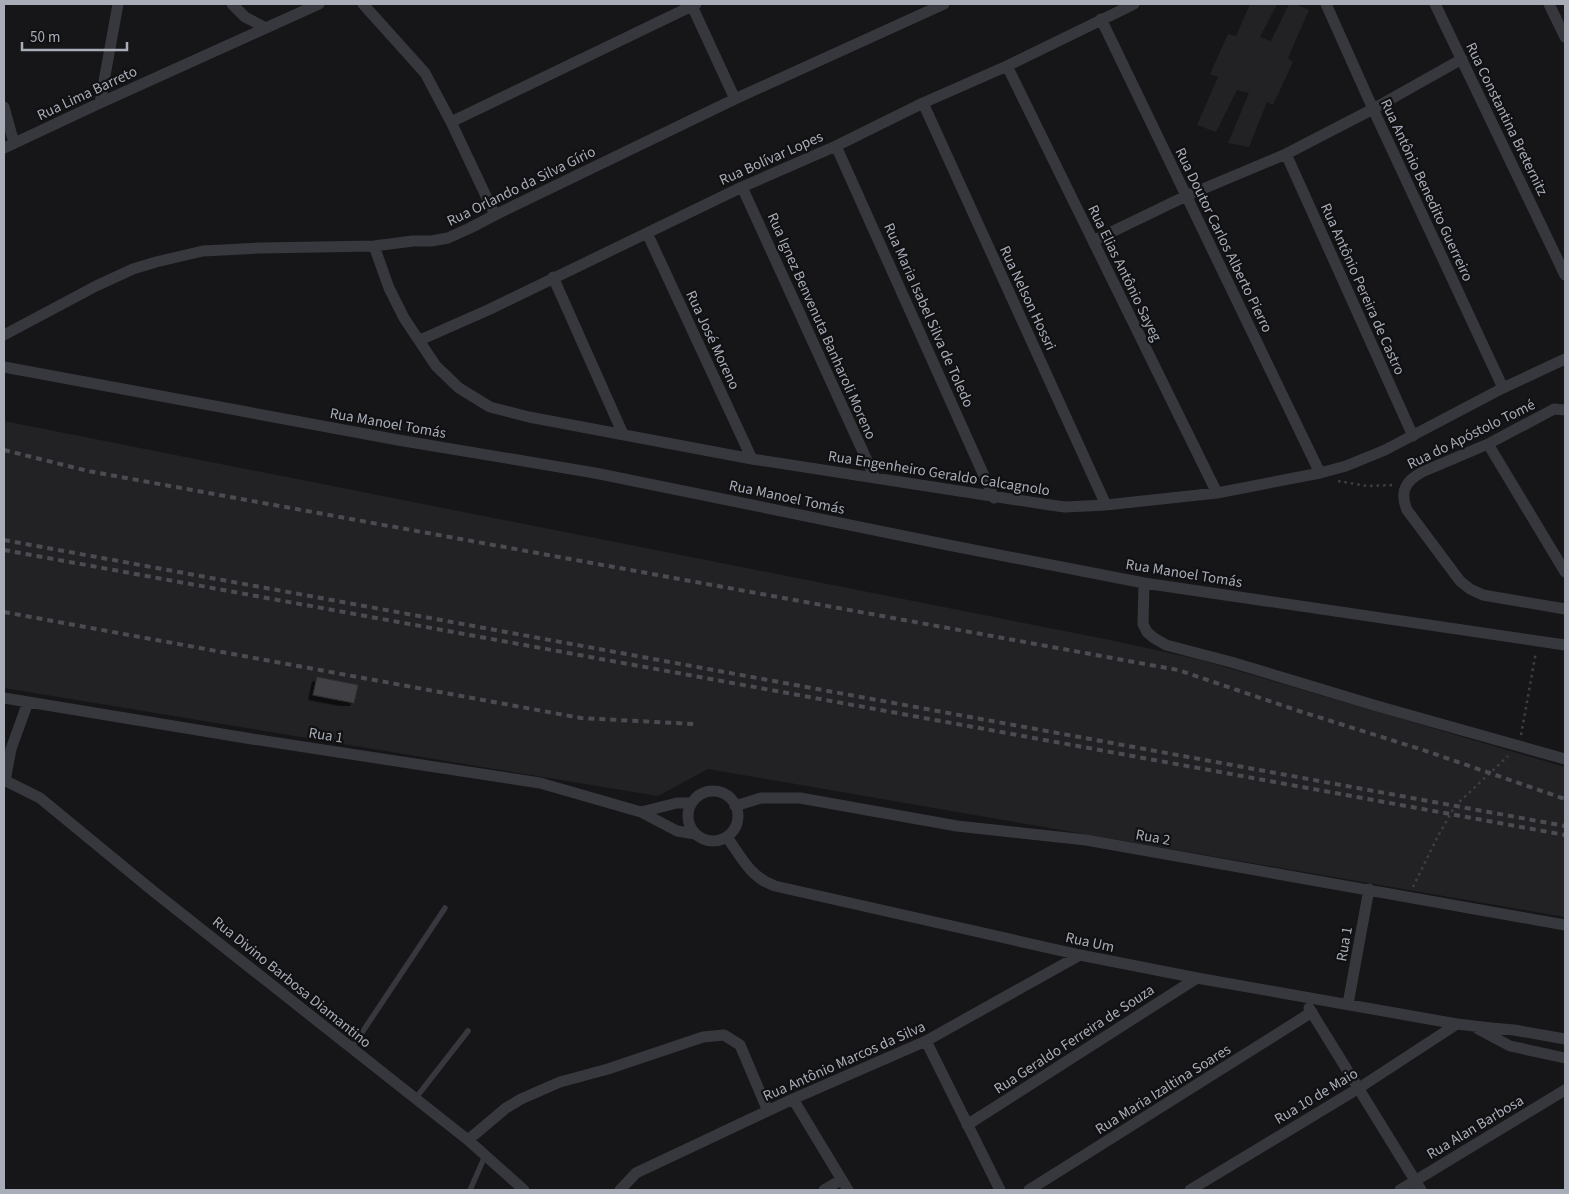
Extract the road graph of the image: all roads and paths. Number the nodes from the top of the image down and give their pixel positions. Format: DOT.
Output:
graph roads {
  1 [pos="118,4"];
  2 [pos="232,4"];
  3 [pos="319,4"];
  4 [pos="362,4"];
  5 [pos="944,4"];
  6 [pos="1134,4"];
  7 [pos="1326,4"];
  8 [pos="1436,4"];
  9 [pos="1549,4"];
  10 [pos="694,5"];
  11 [pos="245,17"];
  12 [pos="1102,19"];
  13 [pos="266,28"];
  14 [pos="248,36"];
  15 [pos="1565,37"];
  16 [pos="1462,59"];
  17 [pos="1007,66"];
  18 [pos="735,99"];
  19 [pos="100,103"];
  20 [pos="923,103"];
  21 [pos="4,107"];
  22 [pos="1373,109"];
  23 [pos="451,122"];
  24 [pos="9,146"];
  25 [pos="836,146"];
  26 [pos="1286,154"];
  27 [pos="742,187"];
  28 [pos="1186,196"];
  29 [pos="495,215"];
  30 [pos="647,233"];
  31 [pos="1093,242"];
  32 [pos="374,246"];
  33 [pos="1565,275"];
  34 [pos="553,277"];
  35 [pos="4,335"];
  36 [pos="420,340"];
  37 [pos="1565,360"];
  38 [pos="4,367"];
  39 [pos="1503,388"];
  40 [pos="1565,410"];
  41 [pos="623,434"];
  42 [pos="1413,436"];
  43 [pos="1488,444"];
  44 [pos="752,459"];
  45 [pos="1320,473"];
  46 [pos="874,478"];
  47 [pos="1406,486"];
  48 [pos="1218,493"];
  49 [pos="994,498"];
  50 [pos="1106,505"];
  51 [pos="1565,572"];
  52 [pos="1144,583"];
  53 [pos="1565,609"];
  54 [pos="1538,641"];
  55 [pos="1565,645"];
  56 [pos="4,698"];
  57 [pos="28,702"];
  58 [pos="1519,746"];
  59 [pos="1565,759"];
  60 [pos="4,781"];
  61 [pos="691,803"];
  62 [pos="735,806"];
  63 [pos="641,812"];
  64 [pos="695,834"];
  65 [pos="727,836"];
  66 [pos="1369,889"];
  67 [pos="1410,897"];
  68 [pos="445,908"];
  69 [pos="1565,925"];
  70 [pos="1080,955"];
  71 [pos="1197,978"];
  72 [pos="1303,998"];
  73 [pos="1348,1004"];
  74 [pos="1312,1012"];
  75 [pos="1457,1024"];
  76 [pos="1472,1026"];
  77 [pos="468,1031"];
  78 [pos="1565,1039"];
  79 [pos="926,1041"];
  80 [pos="351,1048"];
  81 [pos="1565,1058"];
  82 [pos="1359,1088"];
  83 [pos="1565,1090"];
  84 [pos="415,1099"];
  85 [pos="793,1100"];
  86 [pos="768,1111"];
  87 [pos="967,1125"];
  88 [pos="468,1140"];
  89 [pos="485,1156"];
  90 [pos="841,1180"];
  91 [pos="1418,1185"];
  92 [pos="470,1190"];
  93 [pos="524,1190"];
  94 [pos="620,1190"];
  95 [pos="824,1190"];
  96 [pos="848,1190"];
  97 [pos="1000,1190"];
  98 [pos="1029,1190"];
  99 [pos="1190,1190"];
  100 [pos="1400,1190"];
  1 -- 19 [label="street"];
  2 -- 11 [label="street"];
  3 -- 13 [label="street, Rua Lima Barreto"];
  4 -- 23 [label="street"];
  5 -- 18 [label="street, Rua Orlando da Silva Gírio"];
  6 -- 12 [label="street, Rua Bolívar Lopes"];
  7 -- 22 [label="street, Rua Antônio Benedito Guerreiro"];
  8 -- 16 [label="street, Rua Constantina Breternitz"];
  9 -- 15 [label="street"];
  10 -- 18 [label="street"];
  10 -- 23 [label="street"];
  11 -- 13 [label="street"];
  11 -- 14 [label="street"];
  12 -- 17 [label="street, Rua Bolívar Lopes"];
  12 -- 28 [label="street, Rua Doutor Carlos Alberto Pierro"];
  13 -- 14 [label="street, Rua Lima Barreto"];
  14 -- 19 [label="street, Rua Lima Barreto"];
  16 -- 22 [label="street"];
  16 -- 33 [label="street, Rua Constantina Breternitz"];
  17 -- 20 [label="street, Rua Bolívar Lopes"];
  17 -- 31 [label="street, Rua Elias Antônio Sayeg"];
  18 -- 29 [label="street, Rua Orlando da Silva Gírio"];
  19 -- 24 [label="street, Rua Lima Barreto"];
  20 -- 25 [label="street, Rua Bolívar Lopes"];
  20 -- 50 [label="street, Rua Nelson Hossri"];
  21 -- 24 [label="street"];
  22 -- 26 [label="street"];
  22 -- 39 [label="street, Rua Antônio Benedito Guerreiro"];
  23 -- 29 [label="street"];
  25 -- 27 [label="street, Rua Bolívar Lopes"];
  25 -- 49 [label="street, Rua Maria Isabel Silva de Toledo"];
  26 -- 28 [label="street"];
  26 -- 42 [label="street, Rua Antônio Pereira de Castro"];
  27 -- 30 [label="street, Rua Bolívar Lopes"];
  27 -- 46 [label="street, Rua Ignez Benvenuta Banharoli Moreno"];
  28 -- 31 [label="street"];
  28 -- 45 [label="street, Rua Doutor Carlos Alberto Pierro"];
  29 -- 32 [label="street, Rua Orlando da Silva Gírio"];
  30 -- 34 [label="street, Rua Bolívar Lopes"];
  30 -- 44 [label="street, Rua José Moreno"];
  31 -- 48 [label="street, Rua Elias Antônio Sayeg"];
  32 -- 35 [label="street, Rua Orlando da Silva Gírio"];
  32 -- 36 [label="street, Rua Engenheiro Geraldo Calcagnolo"];
  34 -- 36 [label="street, Rua Bolívar Lopes"];
  34 -- 41 [label="street"];
  36 -- 41 [label="street, Rua Engenheiro Geraldo Calcagnolo"];
  37 -- 39 [label="street, Rua Engenheiro Geraldo Calcagnolo"];
  38 -- 52 [label="street, Rua Manoel Tomás"];
  39 -- 42 [label="street, Rua Engenheiro Geraldo Calcagnolo"];
  40 -- 43 [label="street, Rua do Apóstolo Tomé"];
  41 -- 44 [label="street, Rua Engenheiro Geraldo Calcagnolo"];
  42 -- 45 [label="street, Rua Engenheiro Geraldo Calcagnolo"];
  43 -- 47 [label="street, Rua do Apóstolo Tomé"];
  43 -- 51 [label="street"];
  44 -- 46 [label="street, Rua Engenheiro Geraldo Calcagnolo"];
  45 -- 47 [label="path"];
  45 -- 48 [label="street, Rua Engenheiro Geraldo Calcagnolo"];
  46 -- 49 [label="street, Rua Engenheiro Geraldo Calcagnolo"];
  47 -- 53 [label="street, Rua do Apóstolo Tomé"];
  48 -- 50 [label="street, Rua Engenheiro Geraldo Calcagnolo"];
  49 -- 50 [label="street, Rua Engenheiro Geraldo Calcagnolo"];
  52 -- 54 [label="street, Rua Manoel Tomás"];
  52 -- 58 [label="street"];
  54 -- 55 [label="street, Rua Manoel Tomás"];
  54 -- 58 [label="path"];
  56 -- 57 [label="street, Rua 1"];
  57 -- 60 [label="street"];
  57 -- 63 [label="street, Rua 1"];
  58 -- 59 [label="street"];
  58 -- 67 [label="path"];
  60 -- 80 [label="street, Rua Divino Barbosa Diamantino"];
  61 -- 62 [label="street"];
  61 -- 63 [label="street"];
  61 -- 64 [label="street"];
  62 -- 65 [label="street"];
  62 -- 66 [label="street, Rua 2"];
  63 -- 64 [label="street, Rua 1"];
  64 -- 65 [label="street"];
  65 -- 70 [label="street, Rua Um"];
  66 -- 67 [label="street, Rua 2"];
  66 -- 73 [label="street, Rua 1"];
  67 -- 69 [label="street, Rua 2"];
  68 -- 80 [label="lane"];
  70 -- 71 [label="street, Rua Um"];
  70 -- 79 [label="street, Rua Antônio Marcos da Silva"];
  71 -- 72 [label="street, Rua Um"];
  71 -- 87 [label="street, Rua Geraldo Ferreira de Souza"];
  72 -- 73 [label="street, Rua Um"];
  72 -- 74 [label="street"];
  73 -- 75 [label="street, Rua Um"];
  74 -- 82 [label="street"];
  74 -- 98 [label="street, Rua Maria Izaltina Soares"];
  75 -- 76 [label="street, Rua Um"];
  75 -- 82 [label="street, Rua 10 de Maio"];
  76 -- 78 [label="street"];
  76 -- 81 [label="street"];
  77 -- 84 [label="lane"];
  79 -- 85 [label="street, Rua Antônio Marcos da Silva"];
  79 -- 87 [label="street"];
  80 -- 84 [label="street, Rua Divino Barbosa Diamantino"];
  82 -- 91 [label="street"];
  82 -- 99 [label="street, Rua 10 de Maio"];
  83 -- 91 [label="street, Rua Alan Barbosa"];
  84 -- 88 [label="street, Rua Divino Barbosa Diamantino"];
  85 -- 86 [label="street, Rua Antônio Marcos da Silva"];
  85 -- 90 [label="street"];
  86 -- 88 [label="street"];
  86 -- 94 [label="street, Rua Antônio Marcos da Silva"];
  87 -- 97 [label="street"];
  88 -- 89 [label="street, Rua Divino Barbosa Diamantino"];
  89 -- 92 [label="lane"];
  89 -- 93 [label="street, Rua Divino Barbosa Diamantino"];
  90 -- 95 [label="street"];
  90 -- 96 [label="street"];
  91 -- 100 [label="street, Rua Alan Barbosa"];
}
